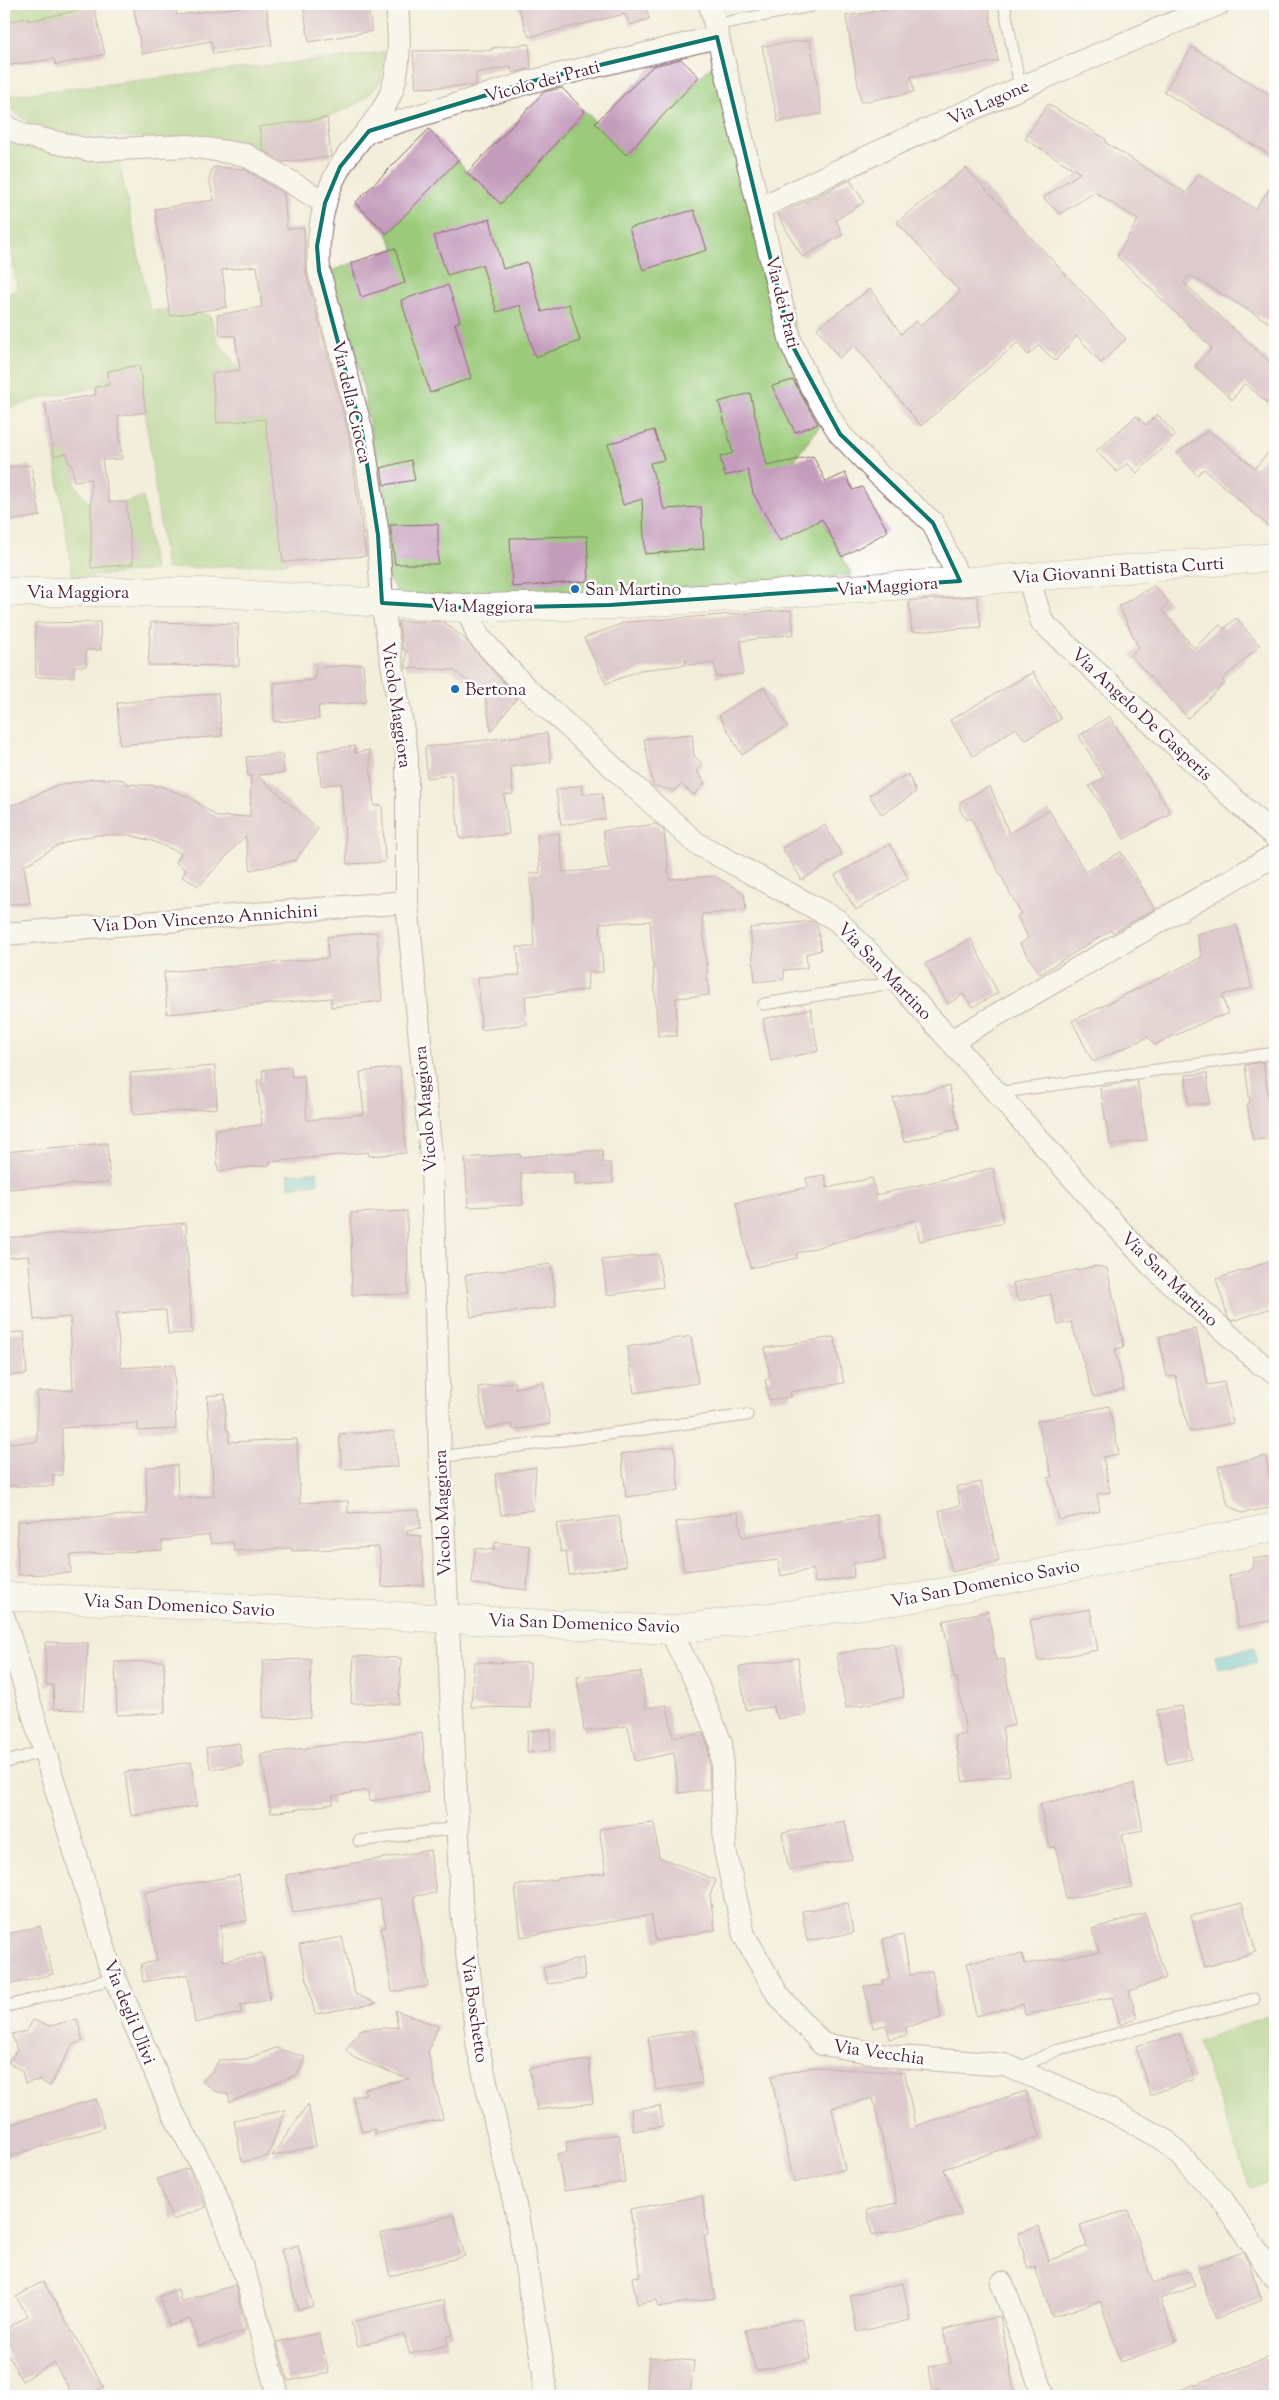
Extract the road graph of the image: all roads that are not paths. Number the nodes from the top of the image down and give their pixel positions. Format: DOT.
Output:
graph roads {
  1 [pos="397,4"];
  2 [pos="811,4"];
  3 [pos="1004,4"];
  4 [pos="1219,4"];
  5 [pos="714,22"];
  6 [pos="1020,87"];
  7 [pos="4,125"];
  8 [pos="369,131"];
  9 [pos="325,203"];
  10 [pos="760,208"];
  11 [pos="1275,558"];
  12 [pos="1028,577"];
  13 [pos="960,581"];
  14 [pos="4,592"];
  15 [pos="382,603"];
  16 [pos="467,608"];
  17 [pos="1275,837"];
  18 [pos="1275,855"];
  19 [pos="407,902"];
  20 [pos="4,934"];
  21 [pos="898,982"];
  22 [pos="764,1004"];
  23 [pos="951,1041"];
  24 [pos="1275,1053"];
  25 [pos="997,1093"];
  26 [pos="1271,1365"];
  27 [pos="746,1416"];
  28 [pos="440,1457"];
  29 [pos="1275,1527"];
  30 [pos="4,1596"];
  31 [pos="446,1617"];
  32 [pos="4,1618"];
  33 [pos="670,1630"];
  34 [pos="44,1751"];
  35 [pos="4,1762"];
  36 [pos="457,1828"];
  37 [pos="359,1841"];
  38 [pos="115,1978"];
  39 [pos="1254,1999"];
  40 [pos="4,2007"];
  41 [pos="1015,2069"];
  42 [pos="1275,2278"];
  43 [pos="1002,2283"];
  44 [pos="278,2396"];
  45 [pos="546,2396"];
  46 [pos="1044,2396"];
  1 -- 8 [label="street, Via della Ciocca"];
  2 -- 5 [label="lane"];
  3 -- 6 [label="lane"];
  4 -- 6 [label="street, Via Lagone"];
  5 -- 8 [label="street, Vicolo dei Prati"];
  5 -- 10 [label="street, Via dei Prati"];
  6 -- 10 [label="street, Via Lagone"];
  7 -- 9 [label="street"];
  8 -- 9 [label="street, Via della Ciocca"];
  9 -- 15 [label="street, Via della Ciocca"];
  10 -- 13 [label="street, Via dei Prati"];
  11 -- 12 [label="street, Via Giovanni Battista Curti"];
  12 -- 13 [label="street, Via Giovanni Battista Curti"];
  12 -- 17 [label="street, Via Angelo De Gasperis"];
  13 -- 16 [label="street, Via Maggiora"];
  14 -- 15 [label="street, Via Maggiora"];
  15 -- 16 [label="street, Via Maggiora"];
  15 -- 19 [label="street, Vicolo Maggiora"];
  16 -- 21 [label="street, Via San Martino"];
  18 -- 23 [label="street"];
  19 -- 20 [label="street, Via Don Vincenzo Annichini"];
  19 -- 28 [label="street, Vicolo Maggiora"];
  21 -- 22 [label="lane"];
  21 -- 23 [label="street, Via San Martino"];
  23 -- 25 [label="street, Via San Martino"];
  24 -- 25 [label="lane"];
  25 -- 26 [label="street, Via San Martino"];
  27 -- 28 [label="lane"];
  28 -- 31 [label="street, Vicolo Maggiora"];
  29 -- 33 [label="street, Via San Domenico Savio"];
  30 -- 31 [label="street, Via San Domenico Savio"];
  31 -- 33 [label="street, Via San Domenico Savio"];
  31 -- 36 [label="street, Via Boschetto"];
  32 -- 34 [label="street, Via degli Ulivi"];
  33 -- 41 [label="street, Via Vecchia"];
  34 -- 35 [label="lane"];
  34 -- 38 [label="street, Via degli Ulivi"];
  36 -- 37 [label="lane"];
  36 -- 45 [label="street, Via Boschetto"];
  38 -- 40 [label="lane"];
  38 -- 44 [label="street, Via degli Ulivi"];
  39 -- 41 [label="lane"];
  41 -- 42 [label="street, Via Vecchia"];
  43 -- 46 [label="street"];
}
